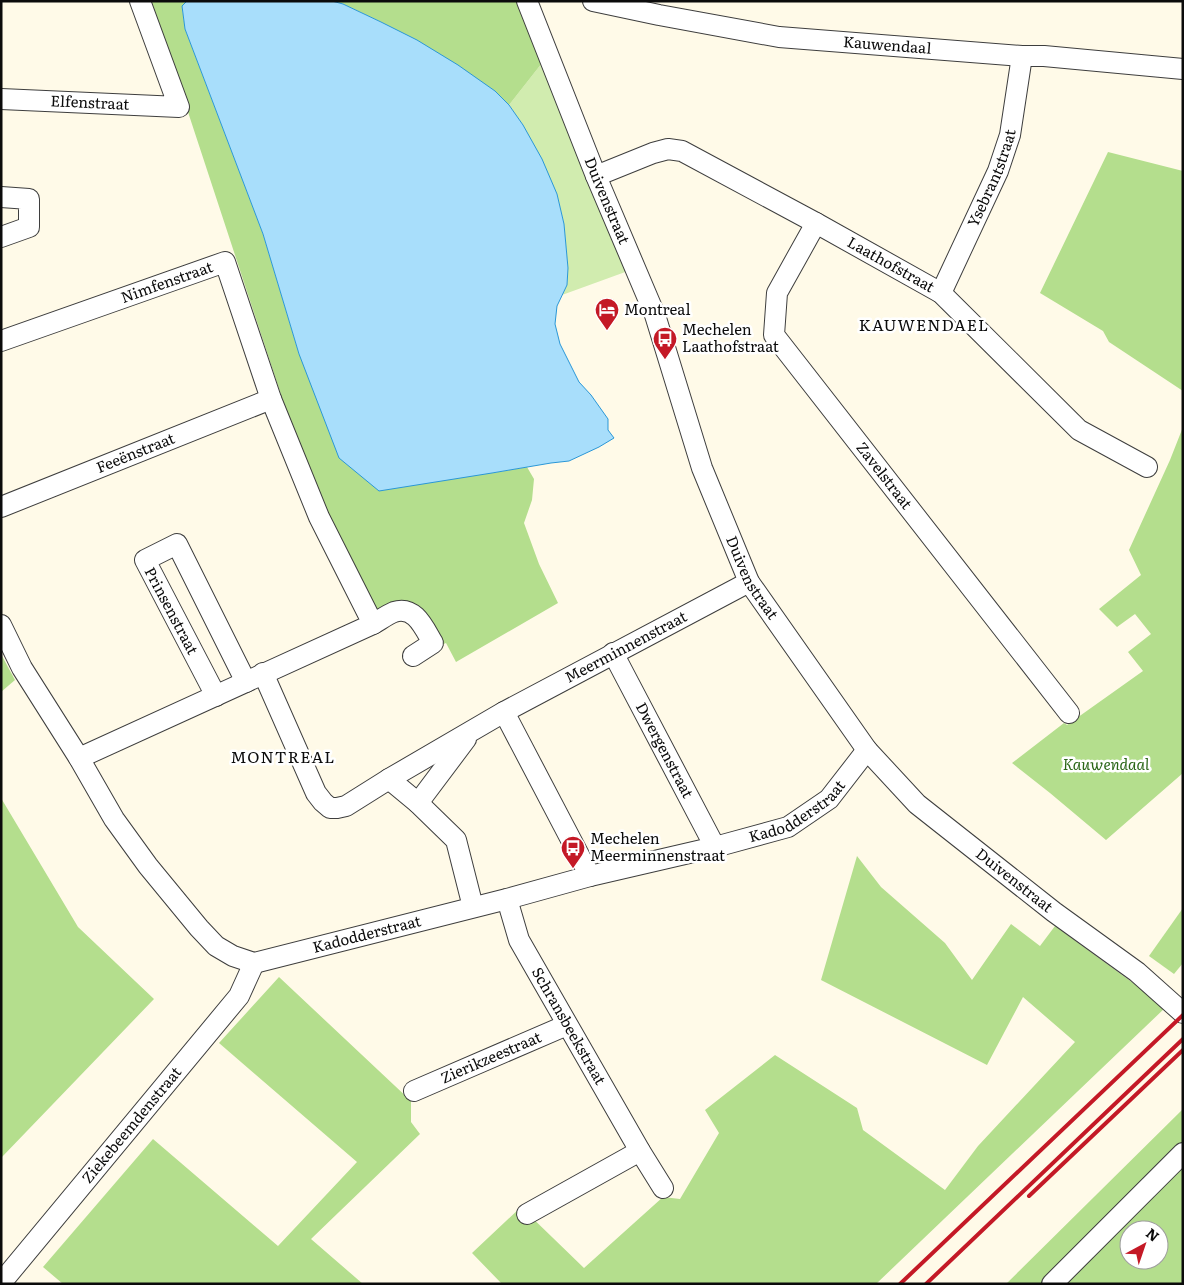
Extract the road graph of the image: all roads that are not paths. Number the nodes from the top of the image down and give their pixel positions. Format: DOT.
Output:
graph roads {
  1 [pos="140,1"];
  2 [pos="527,1"];
  3 [pos="593,1"];
  4 [pos="1022,56"];
  5 [pos="1183,69"];
  6 [pos="1,99"];
  7 [pos="596,176"];
  8 [pos="1,197"];
  9 [pos="816,223"];
  10 [pos="1,237"];
  11 [pos="941,293"];
  12 [pos="1,341"];
  13 [pos="271,399"];
  14 [pos="1147,467"];
  15 [pos="1,507"];
  16 [pos="749,582"];
  17 [pos="373,624"];
  18 [pos="1,625"];
  19 [pos="613,654"];
  20 [pos="413,656"];
  21 [pos="254,678"];
  22 [pos="216,696"];
  23 [pos="504,712"];
  24 [pos="1069,713"];
  25 [pos="472,731"];
  26 [pos="867,750"];
  27 [pos="79,758"];
  28 [pos="389,779"];
  29 [pos="418,803"];
  30 [pos="715,847"];
  31 [pos="590,876"];
  32 [pos="507,899"];
  33 [pos="473,907"];
  34 [pos="254,963"];
  35 [pos="1183,1014"];
  36 [pos="567,1025"];
  37 [pos="414,1091"];
  38 [pos="640,1151"];
  39 [pos="1183,1153"];
  40 [pos="663,1188"];
  41 [pos="527,1214"];
  42 [pos="1,1283"];
  43 [pos="1052,1284"];
  1 -- 6 [label="street, Elfenstraat"];
  2 -- 7 [label="street, Duivenstraat"];
  3 -- 4 [label="street, Kauwendaal"];
  4 -- 5 [label="street, Kauwendaal"];
  4 -- 11 [label="street, Ysebrantstraat"];
  7 -- 9 [label="street, Laathofstraat"];
  7 -- 16 [label="street, Duivenstraat"];
  8 -- 10 [label="street"];
  9 -- 11 [label="street, Laathofstraat"];
  9 -- 24 [label="street, Zavelstraat"];
  11 -- 14 [label="street, Laathofstraat"];
  12 -- 13 [label="street, Nimfenstraat"];
  13 -- 15 [label="street, Feeënstraat"];
  13 -- 17 [label="street"];
  16 -- 19 [label="street, Meerminnenstraat"];
  16 -- 26 [label="street, Duivenstraat"];
  17 -- 20 [label="street"];
  17 -- 21 [label="street"];
  18 -- 27 [label="street"];
  19 -- 23 [label="street, Meerminnenstraat"];
  19 -- 30 [label="street, Dwergenstraat"];
  21 -- 22 [label="street"];
  21 -- 22 [label="street, Prinsenstraat"];
  21 -- 28 [label="street, Meerminnenstraat"];
  22 -- 27 [label="street"];
  23 -- 25 [label="street, Meerminnenstraat"];
  23 -- 31 [label="street"];
  25 -- 28 [label="street, Meerminnenstraat"];
  25 -- 29 [label="street"];
  26 -- 30 [label="street, Kadodderstraat"];
  26 -- 35 [label="street, Duivenstraat"];
  27 -- 34 [label="street"];
  28 -- 29 [label="street"];
  29 -- 33 [label="street"];
  30 -- 31 [label="street, Kadodderstraat"];
  31 -- 32 [label="street, Kadodderstraat"];
  32 -- 33 [label="street, Kadodderstraat"];
  32 -- 36 [label="street, Schransbeekstraat"];
  33 -- 34 [label="street, Kadodderstraat"];
  34 -- 42 [label="street, Ziekebeemdenstraat"];
  36 -- 37 [label="street, Zierikzeestraat"];
  36 -- 38 [label="street, Schransbeekstraat"];
  38 -- 40 [label="street, Schransbeekstraat"];
  38 -- 41 [label="street"];
  39 -- 43 [label="street"];
}
